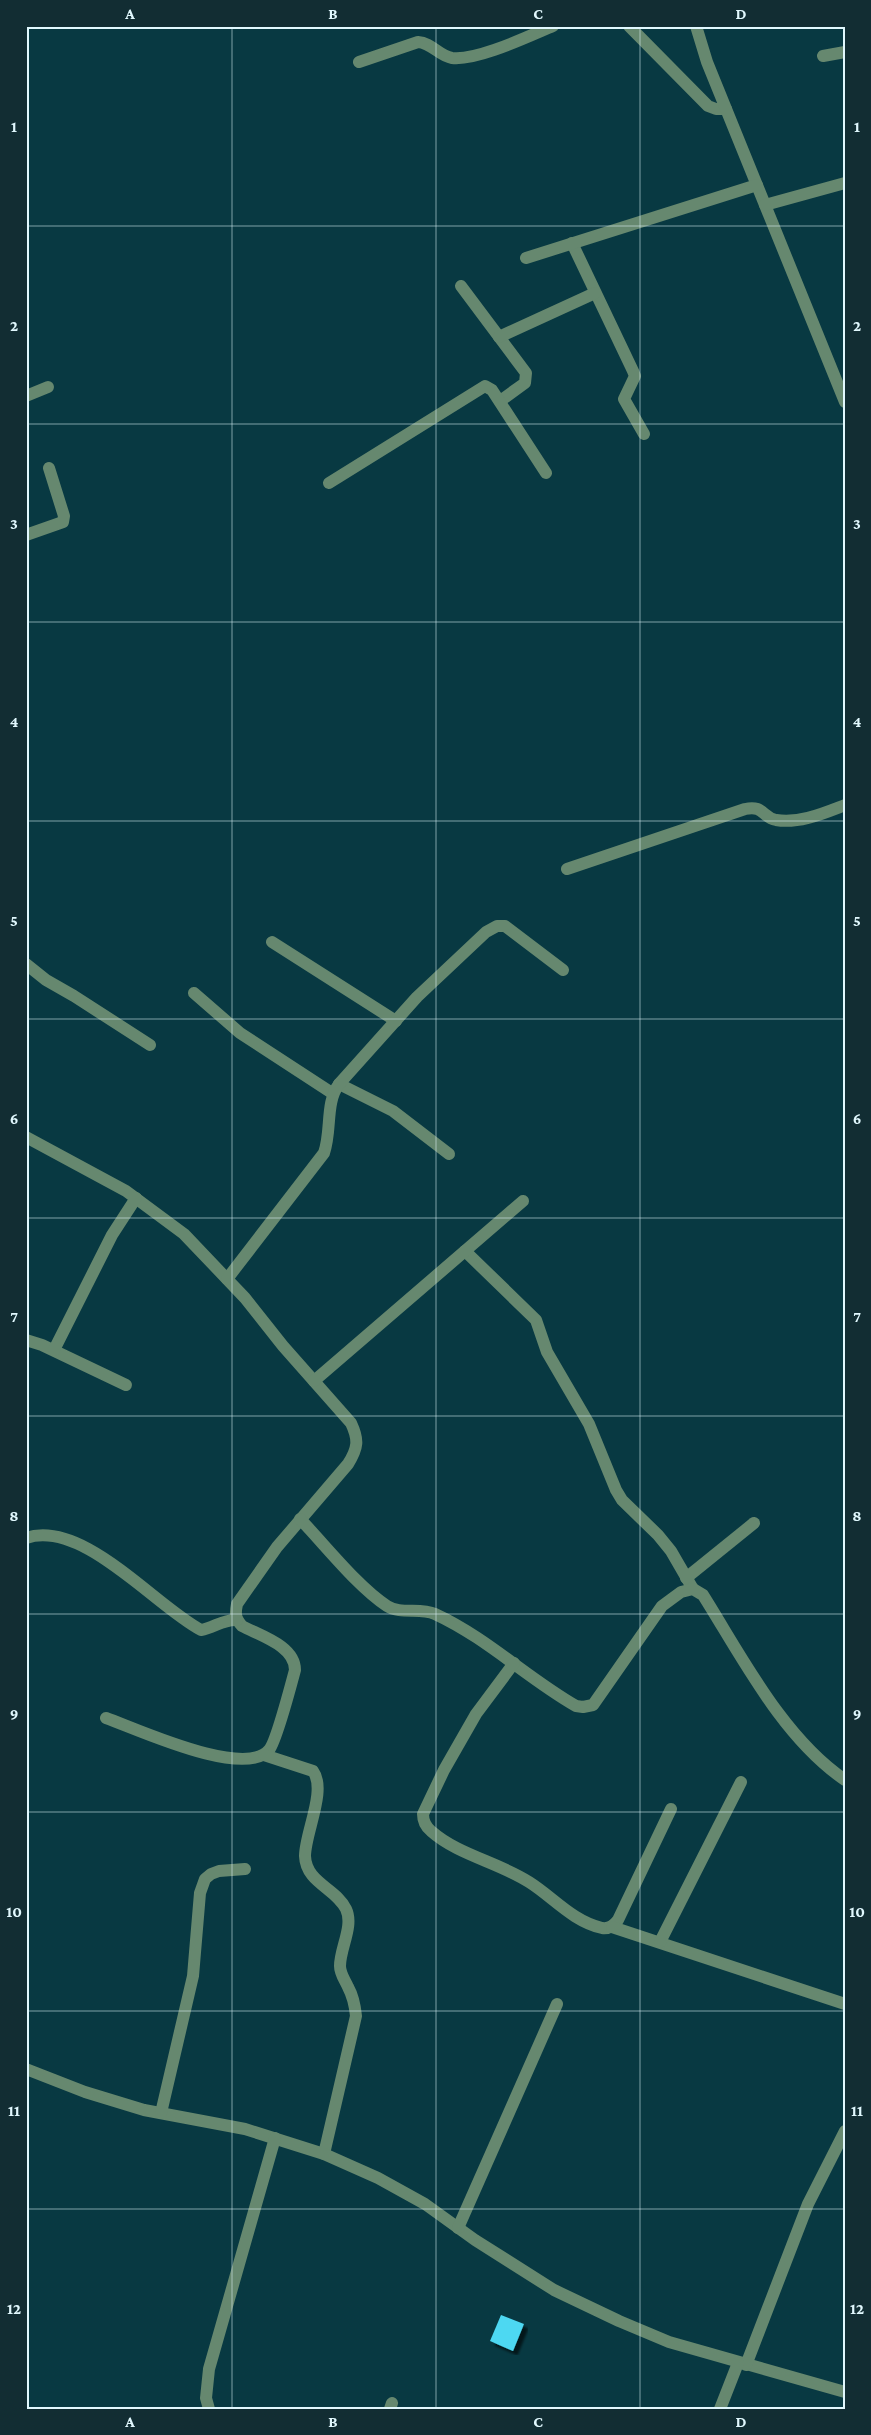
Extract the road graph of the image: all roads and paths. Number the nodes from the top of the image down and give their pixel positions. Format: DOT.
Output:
graph roads {
  1 [pos="554,26"];
  2 [pos="629,26"];
  3 [pos="696,26"];
  4 [pos="845,52"];
  5 [pos="823,56"];
  6 [pos="359,62"];
  7 [pos="726,108"];
  8 [pos="845,183"];
  9 [pos="757,185"];
  10 [pos="765,205"];
  11 [pos="572,243"];
  12 [pos="526,258"];
  13 [pos="461,286"];
  14 [pos="596,293"];
  15 [pos="499,337"];
  16 [pos="48,387"];
  17 [pos="26,396"];
  18 [pos="500,401"];
  19 [pos="845,402"];
  20 [pos="644,434"];
  21 [pos="49,468"];
  22 [pos="546,472"];
  23 [pos="329,483"];
  24 [pos="26,535"];
  25 [pos="845,805"];
  26 [pos="567,869"];
  27 [pos="272,942"];
  28 [pos="26,964"];
  29 [pos="563,970"];
  30 [pos="194,993"];
  31 [pos="396,1021"];
  32 [pos="150,1045"];
  33 [pos="335,1088"];
  34 [pos="26,1138"];
  35 [pos="449,1154"];
  36 [pos="136,1198"];
  37 [pos="523,1201"];
  38 [pos="465,1251"];
  39 [pos="227,1279"];
  40 [pos="26,1340"];
  41 [pos="54,1350"];
  42 [pos="314,1381"];
  43 [pos="126,1385"];
  44 [pos="300,1519"];
  45 [pos="754,1522"];
  46 [pos="26,1538"];
  47 [pos="686,1578"];
  48 [pos="693,1589"];
  49 [pos="237,1620"];
  50 [pos="514,1663"];
  51 [pos="106,1718"];
  52 [pos="264,1755"];
  53 [pos="845,1780"];
  54 [pos="741,1782"];
  55 [pos="671,1809"];
  56 [pos="245,1869"];
  57 [pos="612,1927"];
  58 [pos="660,1942"];
  59 [pos="557,2004"];
  60 [pos="845,2004"];
  61 [pos="26,2069"];
  62 [pos="161,2113"];
  63 [pos="845,2131"];
  64 [pos="275,2138"];
  65 [pos="324,2154"];
  66 [pos="458,2228"];
  67 [pos="742,2364"];
  68 [pos="845,2392"];
  69 [pos="209,2409"];
  70 [pos="720,2409"];
  1 -- 6 [label="street"];
  2 -- 7 [label="street"];
  3 -- 7 [label="street"];
  4 -- 5 [label="street"];
  7 -- 9 [label="street"];
  8 -- 10 [label="street"];
  9 -- 10 [label="street"];
  9 -- 11 [label="street"];
  10 -- 19 [label="street"];
  11 -- 12 [label="street"];
  11 -- 14 [label="street"];
  13 -- 15 [label="street"];
  14 -- 15 [label="street"];
  14 -- 20 [label="street"];
  15 -- 18 [label="street"];
  16 -- 17 [label="street"];
  18 -- 22 [label="street"];
  18 -- 23 [label="street"];
  21 -- 24 [label="street"];
  25 -- 26 [label="street"];
  27 -- 31 [label="street"];
  28 -- 32 [label="street"];
  29 -- 31 [label="street"];
  30 -- 33 [label="street"];
  31 -- 33 [label="street"];
  33 -- 35 [label="street"];
  33 -- 39 [label="street"];
  34 -- 36 [label="street"];
  36 -- 39 [label="street"];
  36 -- 41 [label="street"];
  37 -- 38 [label="street"];
  38 -- 42 [label="street"];
  38 -- 47 [label="street"];
  39 -- 42 [label="street"];
  40 -- 41 [label="street"];
  41 -- 43 [label="street"];
  42 -- 44 [label="street"];
  44 -- 49 [label="street"];
  44 -- 50 [label="street"];
  45 -- 47 [label="street"];
  46 -- 49 [label="street"];
  47 -- 48 [label="street"];
  48 -- 50 [label="street"];
  48 -- 53 [label="street"];
  49 -- 52 [label="street"];
  50 -- 57 [label="street"];
  51 -- 52 [label="street"];
  52 -- 65 [label="street"];
  54 -- 58 [label="street"];
  55 -- 57 [label="street"];
  56 -- 62 [label="street"];
  57 -- 58 [label="street"];
  58 -- 60 [label="street"];
  59 -- 66 [label="street"];
  61 -- 62 [label="street"];
  62 -- 64 [label="street"];
  63 -- 67 [label="street"];
  64 -- 65 [label="street"];
  64 -- 69 [label="street"];
  65 -- 66 [label="street"];
  66 -- 67 [label="street"];
  67 -- 68 [label="street"];
  67 -- 70 [label="street"];
}
